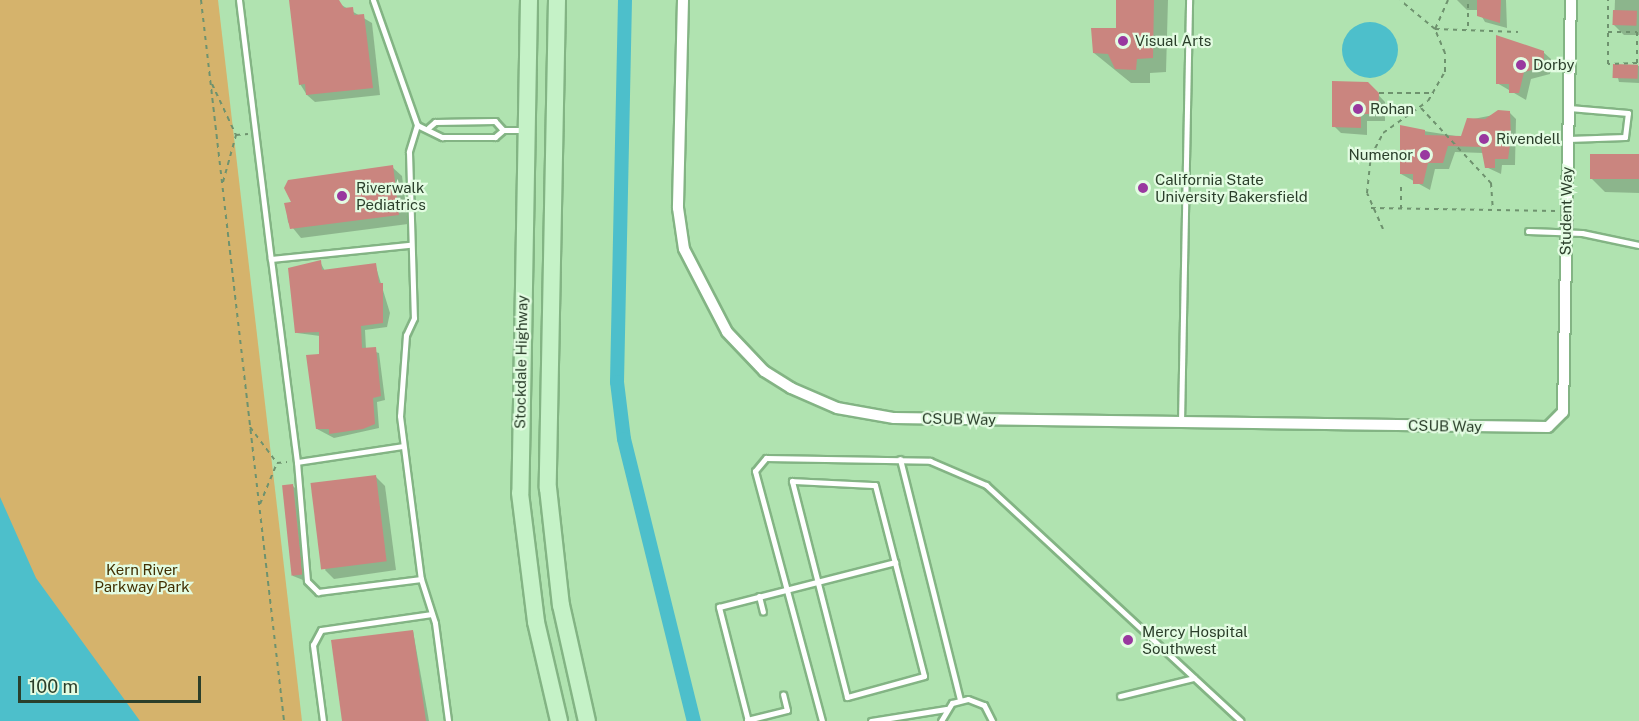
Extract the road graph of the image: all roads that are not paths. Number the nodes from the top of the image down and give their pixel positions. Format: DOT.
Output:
graph roads {
  1 [pos="239,0"];
  2 [pos="373,0"];
  3 [pos="529,0"];
  4 [pos="557,0"];
  5 [pos="683,0"];
  6 [pos="1189,0"];
  7 [pos="1570,0"];
  8 [pos="1569,108"];
  9 [pos="417,125"];
  10 [pos="428,128"];
  11 [pos="526,129"];
  12 [pos="503,130"];
  13 [pos="1568,139"];
  14 [pos="1528,231"];
  15 [pos="1566,231"];
  16 [pos="410,245"];
  17 [pos="1639,245"];
  18 [pos="271,259"];
  19 [pos="1181,422"];
  20 [pos="1559,422"];
  21 [pos="403,446"];
  22 [pos="900,459"];
  23 [pos="297,462"];
  24 [pos="895,562"];
  25 [pos="421,579"];
  26 [pos="817,582"];
  27 [pos="787,589"];
  28 [pos="759,597"];
  29 [pos="763,612"];
  30 [pos="432,614"];
  31 [pos="1194,678"];
  32 [pos="783,694"];
  33 [pos="1120,696"];
  34 [pos="960,699"];
  35 [pos="946,709"];
  36 [pos="323,721"];
  37 [pos="448,721"];
  38 [pos="559,721"];
  39 [pos="587,721"];
  40 [pos="748,721"];
  41 [pos="822,721"];
  42 [pos="871,721"];
  43 [pos="941,721"];
  44 [pos="992,721"];
  45 [pos="1241,721"];
  1 -- 18 [label="lane"];
  2 -- 9 [label="lane"];
  3 -- 11 [label="main road, Stockdale Highway"];
  4 -- 39 [label="main road, Stockdale Highway"];
  5 -- 19 [label="street, CSUB Way"];
  6 -- 19 [label="lane"];
  7 -- 8 [label="street, Student Way"];
  8 -- 13 [label="street, Student Way"];
  8 -- 13 [label="lane"];
  9 -- 10 [label="lane"];
  9 -- 16 [label="lane"];
  10 -- 12 [label="lane"];
  10 -- 12 [label="lane"];
  11 -- 12 [label="lane"];
  11 -- 38 [label="main road, Stockdale Highway"];
  13 -- 15 [label="street, Student Way"];
  14 -- 15 [label="lane"];
  15 -- 17 [label="lane"];
  15 -- 20 [label="street, Student Way"];
  16 -- 18 [label="lane"];
  16 -- 21 [label="lane"];
  18 -- 23 [label="lane"];
  19 -- 20 [label="street, CSUB Way"];
  21 -- 23 [label="lane"];
  21 -- 25 [label="lane"];
  22 -- 27 [label="lane"];
  22 -- 31 [label="lane"];
  22 -- 34 [label="lane"];
  23 -- 25 [label="lane"];
  24 -- 26 [label="lane"];
  24 -- 26 [label="lane"];
  24 -- 26 [label="lane"];
  25 -- 30 [label="lane"];
  26 -- 27 [label="lane"];
  27 -- 28 [label="lane"];
  27 -- 41 [label="lane"];
  28 -- 29 [label="lane"];
  28 -- 40 [label="lane"];
  30 -- 36 [label="lane"];
  30 -- 37 [label="lane"];
  31 -- 33 [label="lane"];
  31 -- 45 [label="lane"];
  32 -- 40 [label="lane"];
  34 -- 35 [label="lane"];
  34 -- 44 [label="lane"];
  35 -- 42 [label="lane"];
  35 -- 43 [label="lane"];
}
